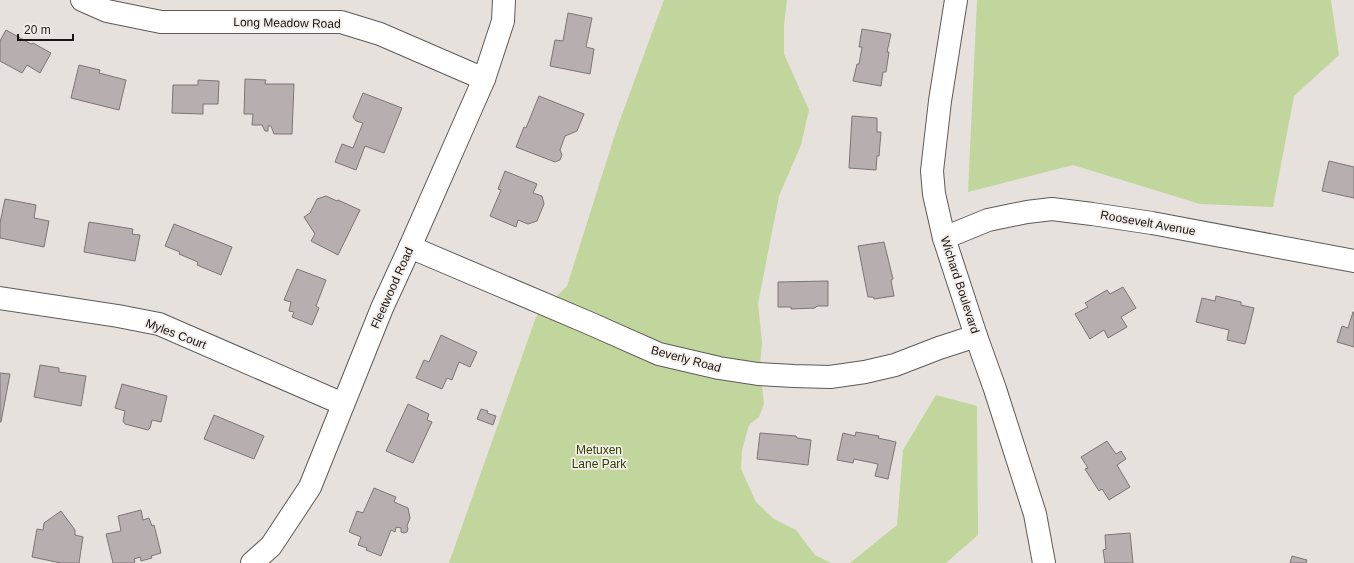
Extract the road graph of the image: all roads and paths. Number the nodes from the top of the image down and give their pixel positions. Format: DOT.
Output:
graph roads {
  1 [pos="82,0"];
  2 [pos="504,0"];
  3 [pos="956,0"];
  4 [pos="484,79"];
  5 [pos="944,238"];
  6 [pos="410,247"];
  7 [pos="1354,261"];
  8 [pos="0,298"];
  9 [pos="976,336"];
  10 [pos="343,404"];
  11 [pos="252,563"];
  12 [pos="1044,563"];
  1 -- 4 [label="street, Long Meadow Road"];
  2 -- 4 [label="street, Fleetwood Road"];
  3 -- 5 [label="street, Wichard Boulevard"];
  4 -- 6 [label="street, Fleetwood Road"];
  5 -- 7 [label="street, Roosevelt Avenue"];
  5 -- 9 [label="street, Wichard Boulevard"];
  6 -- 9 [label="street, Beverly Road"];
  6 -- 10 [label="street, Fleetwood Road"];
  8 -- 10 [label="street, Myles Court"];
  9 -- 12 [label="street, Wichard Boulevard"];
  10 -- 11 [label="street, Fleetwood Road"];
}
